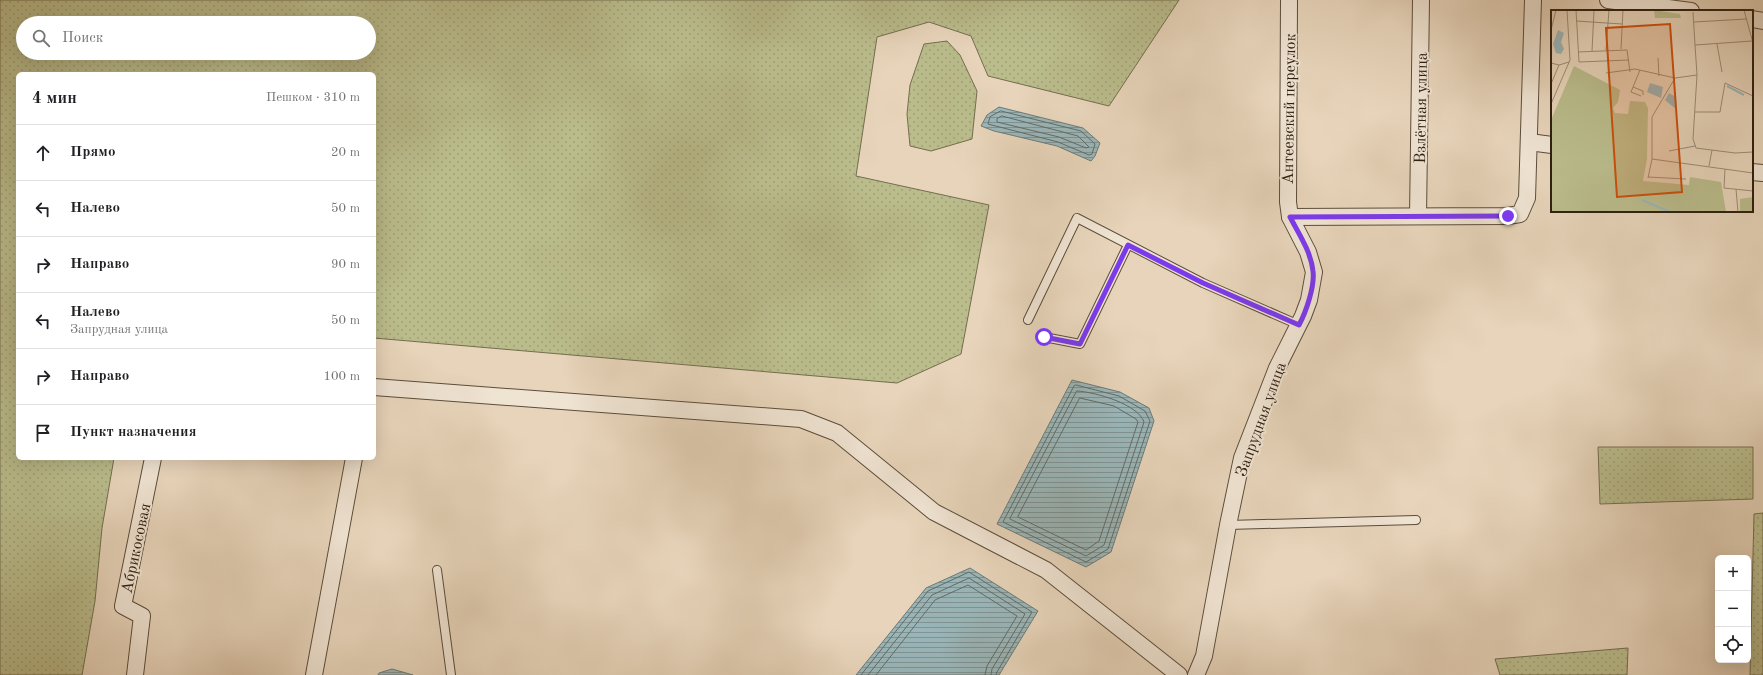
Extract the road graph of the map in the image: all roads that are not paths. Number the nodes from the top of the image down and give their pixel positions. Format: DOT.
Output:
graph roads {
  1 [pos="1289,0"];
  2 [pos="1421,0"];
  3 [pos="1533,0"];
  4 [pos="1608,0"];
  5 [pos="1683,10"];
  6 [pos="1753,19"];
  7 [pos="1763,20"];
  8 [pos="1529,142"];
  9 [pos="1551,145"];
  10 [pos="1753,172"];
  11 [pos="1763,173"];
  12 [pos="1418,216"];
  13 [pos="1290,217"];
  14 [pos="1128,245"];
  15 [pos="1028,320"];
  16 [pos="1299,325"];
  17 [pos="1044,337"];
  18 [pos="376,387"];
  19 [pos="153,460"];
  20 [pos="354,460"];
  21 [pos="1416,520"];
  22 [pos="1228,525"];
  23 [pos="437,570"];
  24 [pos="135,675"];
  25 [pos="314,675"];
  26 [pos="451,675"];
  27 [pos="1179,675"];
  28 [pos="1196,675"];
  1 -- 13 [label="street, Антеевский переулок"];
  2 -- 12 [label="street, Взлётная улица"];
  3 -- 8 [label="street"];
  4 -- 5 [label="street"];
  6 -- 7 [label="street"];
  8 -- 9 [label="street"];
  8 -- 12 [label="street"];
  10 -- 11 [label="street"];
  12 -- 13 [label="street"];
  13 -- 16 [label="street, Запрудная улица"];
  14 -- 15 [label="lane"];
  14 -- 16 [label="lane"];
  14 -- 17 [label="lane"];
  16 -- 22 [label="street, Запрудная улица"];
  18 -- 27 [label="street"];
  19 -- 24 [label="street, Абрикосовая"];
  20 -- 25 [label="street"];
  21 -- 22 [label="lane"];
  22 -- 28 [label="street, Запрудная улица"];
  23 -- 26 [label="lane"];
}
